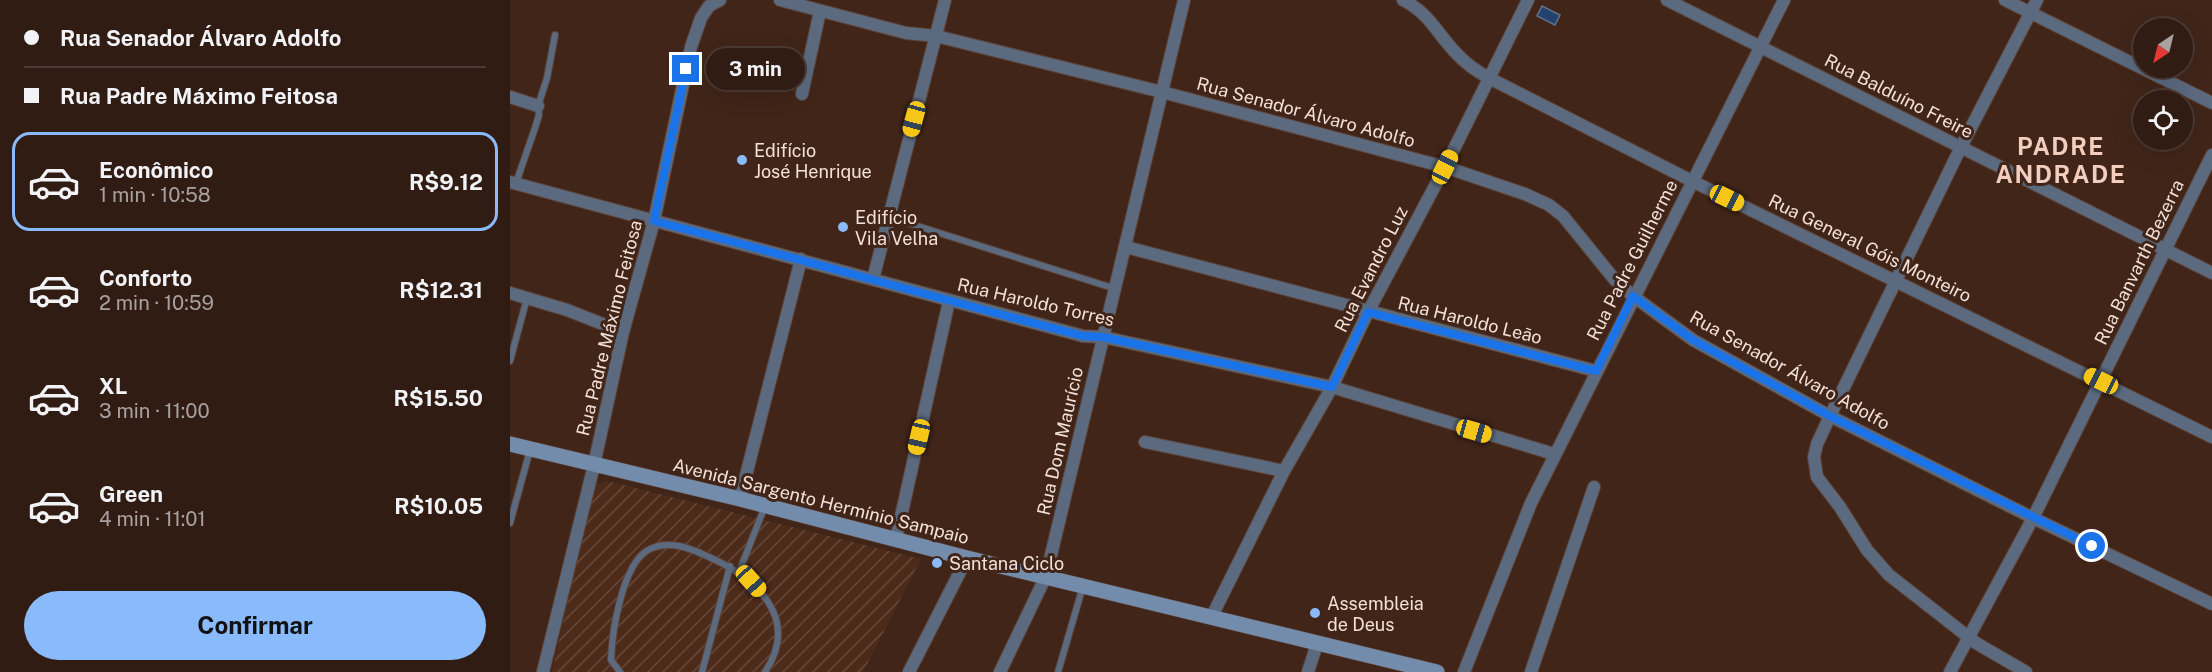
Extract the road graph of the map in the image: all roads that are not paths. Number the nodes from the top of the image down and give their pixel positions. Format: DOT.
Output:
graph roads {
  1 [pos="720,0"];
  2 [pos="780,0"];
  3 [pos="945,0"];
  4 [pos="1184,0"];
  5 [pos="1403,0"];
  6 [pos="1528,0"];
  7 [pos="1667,0"];
  8 [pos="1784,0"];
  9 [pos="2005,0"];
  10 [pos="2037,0"];
  11 [pos="820,11"];
  12 [pos="2030,12"];
  13 [pos="555,35"];
  14 [pos="936,36"];
  15 [pos="1761,46"];
  16 [pos="1489,78"];
  17 [pos="1162,92"];
  18 [pos="802,94"];
  19 [pos="510,97"];
  20 [pos="2212,103"];
  21 [pos="538,106"];
  22 [pos="1961,147"];
  23 [pos="2212,155"];
  24 [pos="1445,167"];
  25 [pos="1692,181"];
  26 [pos="513,183"];
  27 [pos="889,217"];
  28 [pos="654,221"];
  29 [pos="1126,247"];
  30 [pos="2164,250"];
  31 [pos="801,259"];
  32 [pos="2212,273"];
  33 [pos="873,279"];
  34 [pos="1896,281"];
  35 [pos="1116,289"];
  36 [pos="510,293"];
  37 [pos="1633,296"];
  38 [pos="527,297"];
  39 [pos="949,301"];
  40 [pos="1368,312"];
  41 [pos="623,332"];
  42 [pos="1103,337"];
  43 [pos="510,361"];
  44 [pos="1596,371"];
  45 [pos="2101,381"];
  46 [pos="1332,387"];
  47 [pos="1830,416"];
  48 [pos="2212,437"];
  49 [pos="1145,442"];
  50 [pos="510,444"];
  51 [pos="530,449"];
  52 [pos="1554,453"];
  53 [pos="594,465"];
  54 [pos="1284,471"];
  55 [pos="1594,487"];
  56 [pos="740,499"];
  57 [pos="765,506"];
  58 [pos="2032,518"];
  59 [pos="510,523"];
  60 [pos="896,539"];
  61 [pos="967,558"];
  62 [pos="730,566"];
  63 [pos="739,572"];
  64 [pos="1046,576"];
  65 [pos="1084,585"];
  66 [pos="2212,604"];
  67 [pos="1211,618"];
  68 [pos="1969,638"];
  69 [pos="1317,644"];
  70 [pos="1398,667"];
  71 [pos="543,672"];
  72 [pos="620,672"];
  73 [pos="702,672"];
  74 [pos="765,672"];
  75 [pos="909,672"];
  76 [pos="1000,672"];
  77 [pos="1058,672"];
  78 [pos="1308,672"];
  79 [pos="1437,672"];
  80 [pos="1464,672"];
  81 [pos="1531,672"];
  82 [pos="1950,672"];
  83 [pos="2025,672"];
  1 -- 28 [label="street, Rua Padre Máximo Feitosa"];
  2 -- 11 [label="street, Rua Senador Álvaro Adolfo"];
  3 -- 14 [label="street"];
  4 -- 17 [label="street, Rua Dom Maurício"];
  5 -- 16 [label="street, Rua General Góis Monteiro"];
  6 -- 16 [label="street, Rua Evandro Luz"];
  7 -- 15 [label="street, Rua Balduíno Freire"];
  8 -- 15 [label="street, Rua Padre Guilherme"];
  9 -- 12 [label="street"];
  10 -- 12 [label="street"];
  11 -- 14 [label="street, Rua Senador Álvaro Adolfo"];
  11 -- 18 [label="street"];
  12 -- 20 [label="street"];
  12 -- 22 [label="street"];
  13 -- 21 [label="lane"];
  14 -- 17 [label="street, Rua Senador Álvaro Adolfo"];
  14 -- 27 [label="street"];
  15 -- 22 [label="street, Rua Balduíno Freire"];
  15 -- 25 [label="street, Rua Padre Guilherme"];
  16 -- 24 [label="street, Rua Evandro Luz"];
  16 -- 25 [label="street, Rua General Góis Monteiro"];
  17 -- 24 [label="street, Rua Senador Álvaro Adolfo"];
  17 -- 29 [label="street, Rua Dom Maurício"];
  19 -- 21 [label="street"];
  21 -- 26 [label="lane"];
  22 -- 30 [label="street, Rua Balduíno Freire"];
  22 -- 34 [label="street"];
  23 -- 30 [label="street, Rua Banvarth Bezerra"];
  24 -- 37 [label="street, Rua Senador Álvaro Adolfo"];
  24 -- 40 [label="street, Rua Evandro Luz"];
  25 -- 34 [label="street, Rua General Góis Monteiro"];
  25 -- 37 [label="street, Rua Padre Guilherme"];
  26 -- 28 [label="street, Rua Haroldo Torres"];
  27 -- 33 [label="street"];
  27 -- 35 [label="lane"];
  28 -- 31 [label="street, Rua Haroldo Torres"];
  28 -- 41 [label="street, Rua Padre Máximo Feitosa"];
  29 -- 35 [label="street, Rua Dom Maurício"];
  29 -- 40 [label="street, Rua Haroldo Leão"];
  30 -- 32 [label="street, Rua Balduíno Freire"];
  30 -- 45 [label="street, Rua Banvarth Bezerra"];
  31 -- 33 [label="street, Rua Haroldo Torres"];
  31 -- 56 [label="street"];
  33 -- 39 [label="street, Rua Haroldo Torres"];
  34 -- 45 [label="street, Rua General Góis Monteiro"];
  34 -- 47 [label="street"];
  35 -- 42 [label="street, Rua Dom Maurício"];
  36 -- 38 [label="street"];
  37 -- 44 [label="street, Rua Padre Guilherme"];
  37 -- 47 [label="street, Rua Senador Álvaro Adolfo"];
  38 -- 41 [label="street"];
  38 -- 43 [label="lane"];
  39 -- 42 [label="street, Rua Haroldo Torres"];
  39 -- 60 [label="street"];
  40 -- 44 [label="street, Rua Haroldo Leão"];
  40 -- 46 [label="street, Rua Evandro Luz"];
  41 -- 53 [label="street, Rua Padre Máximo Feitosa"];
  42 -- 46 [label="street, Rua Haroldo Torres"];
  42 -- 64 [label="street, Rua Dom Maurício"];
  44 -- 52 [label="street, Rua Padre Guilherme"];
  45 -- 48 [label="street, Rua General Góis Monteiro"];
  45 -- 58 [label="street, Rua Banvarth Bezerra"];
  46 -- 52 [label="street, Rua Haroldo Torres"];
  46 -- 54 [label="street, Rua Evandro Luz"];
  47 -- 58 [label="street, Rua Senador Álvaro Adolfo"];
  47 -- 68 [label="street"];
  49 -- 54 [label="street"];
  50 -- 51 [label="main road, Avenida Sargento Hermínio Sampaio"];
  51 -- 53 [label="main road, Avenida Sargento Hermínio Sampaio"];
  51 -- 59 [label="lane"];
  52 -- 80 [label="street, Rua Padre Guilherme"];
  53 -- 56 [label="main road, Avenida Sargento Hermínio Sampaio"];
  53 -- 71 [label="street, Rua Padre Máximo Feitosa"];
  54 -- 67 [label="street, Rua Evandro Luz"];
  55 -- 81 [label="street"];
  56 -- 57 [label="main road, Avenida Sargento Hermínio Sampaio"];
  57 -- 60 [label="main road, Avenida Sargento Hermínio Sampaio"];
  57 -- 63 [label="lane"];
  58 -- 66 [label="street, Rua Senador Álvaro Adolfo"];
  58 -- 68 [label="street, Rua Banvarth Bezerra"];
  60 -- 61 [label="main road, Avenida Sargento Hermínio Sampaio"];
  61 -- 64 [label="main road, Avenida Sargento Hermínio Sampaio"];
  61 -- 75 [label="street"];
  62 -- 63 [label="lane"];
  62 -- 72 [label="lane"];
  62 -- 73 [label="lane"];
  63 -- 74 [label="lane"];
  64 -- 65 [label="main road, Avenida Sargento Hermínio Sampaio"];
  64 -- 76 [label="street, Rua Dom Maurício"];
  65 -- 67 [label="main road, Avenida Sargento Hermínio Sampaio"];
  65 -- 77 [label="lane"];
  67 -- 69 [label="main road, Avenida Sargento Hermínio Sampaio"];
  68 -- 82 [label="street, Rua Banvarth Bezerra"];
  68 -- 83 [label="street"];
  69 -- 70 [label="main road, Avenida Sargento Hermínio Sampaio"];
  69 -- 78 [label="street"];
  70 -- 79 [label="main road, Avenida Sargento Hermínio Sampaio"];
}
